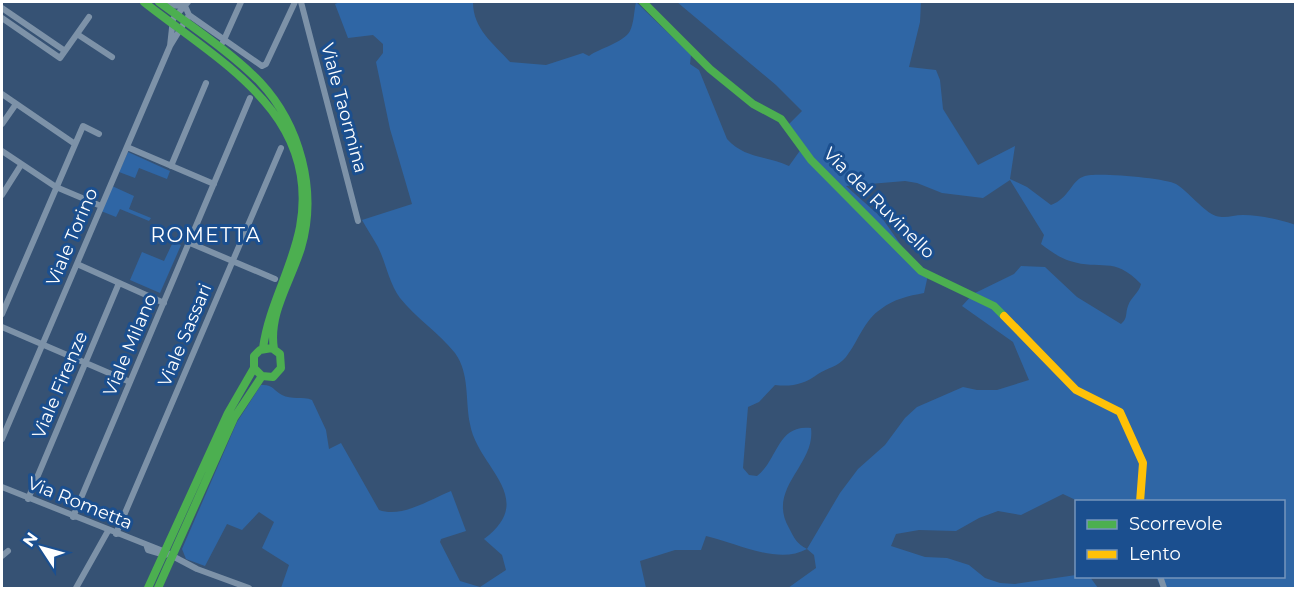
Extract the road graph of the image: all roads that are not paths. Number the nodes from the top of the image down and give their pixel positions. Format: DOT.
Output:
graph roads {
  1 [pos="144,2"];
  2 [pos="241,2"];
  3 [pos="295,2"];
  4 [pos="301,2"];
  5 [pos="643,2"];
  6 [pos="161,3"];
  7 [pos="187,4"];
  8 [pos="2,8"];
  9 [pos="177,15"];
  10 [pos="89,17"];
  11 [pos="2,18"];
  12 [pos="188,19"];
  13 [pos="170,24"];
  14 [pos="181,31"];
  15 [pos="77,34"];
  16 [pos="222,44"];
  17 [pos="170,46"];
  18 [pos="65,51"];
  19 [pos="112,57"];
  20 [pos="206,83"];
  21 [pos="2,94"];
  22 [pos="250,98"];
  23 [pos="16,104"];
  24 [pos="2,124"];
  25 [pos="99,135"];
  26 [pos="75,144"];
  27 [pos="127,147"];
  28 [pos="281,148"];
  29 [pos="2,151"];
  30 [pos="21,165"];
  31 [pos="171,165"];
  32 [pos="214,184"];
  33 [pos="56,187"];
  34 [pos="2,195"];
  35 [pos="101,206"];
  36 [pos="358,221"];
  37 [pos="189,243"];
  38 [pos="233,261"];
  39 [pos="77,264"];
  40 [pos="275,279"];
  41 [pos="119,283"];
  42 [pos="164,303"];
  43 [pos="2,314"];
  44 [pos="2,327"];
  45 [pos="42,345"];
  46 [pos="263,348"];
  47 [pos="274,349"];
  48 [pos="87,363"];
  49 [pos="254,368"];
  50 [pos="262,376"];
  51 [pos="130,382"];
  52 [pos="2,436"];
  53 [pos="2,487"];
  54 [pos="28,499"];
  55 [pos="1140,500"];
  56 [pos="73,517"];
  57 [pos="108,531"];
  58 [pos="116,534"];
  59 [pos="8,551"];
  60 [pos="167,554"];
  61 [pos="2,556"];
  62 [pos="76,588"];
  63 [pos="148,588"];
  64 [pos="158,588"];
  65 [pos="249,588"];
  1 -- 13 [label="main road"];
  2 -- 16 [label="street"];
  3 -- 16 [label="street"];
  4 -- 36 [label="street, Viale Taormina"];
  5 -- 55 [label="main road, Via del Ruvinello"];
  6 -- 7 [label="street"];
  6 -- 9 [label="main road"];
  7 -- 9 [label="street"];
  7 -- 12 [label="street"];
  8 -- 18 [label="street"];
  9 -- 12 [label="main road"];
  9 -- 13 [label="street"];
  10 -- 15 [label="street"];
  11 -- 18 [label="street"];
  12 -- 14 [label="street, Viale Torino"];
  12 -- 16 [label="main road"];
  13 -- 14 [label="main road"];
  13 -- 17 [label="street, Viale Torino"];
  14 -- 17 [label="street, Viale Torino"];
  14 -- 46 [label="main road"];
  15 -- 18 [label="street"];
  15 -- 19 [label="street"];
  16 -- 47 [label="main road"];
  17 -- 27 [label="street, Viale Torino"];
  20 -- 31 [label="street"];
  21 -- 23 [label="street"];
  22 -- 32 [label="street, Viale Milano"];
  23 -- 24 [label="street"];
  23 -- 26 [label="street"];
  25 -- 26 [label="street"];
  26 -- 33 [label="street"];
  27 -- 31 [label="street"];
  27 -- 35 [label="street, Viale Torino"];
  28 -- 38 [label="street, Viale Sassari"];
  29 -- 30 [label="street"];
  30 -- 33 [label="street"];
  30 -- 34 [label="street"];
  31 -- 32 [label="street"];
  32 -- 37 [label="street, Viale Milano"];
  33 -- 35 [label="street"];
  33 -- 43 [label="street"];
  35 -- 39 [label="street, Viale Torino"];
  37 -- 38 [label="street"];
  37 -- 42 [label="street, Viale Milano"];
  38 -- 40 [label="street"];
  38 -- 58 [label="street, Viale Sassari"];
  39 -- 41 [label="street"];
  39 -- 45 [label="street, Viale Torino"];
  41 -- 42 [label="street"];
  41 -- 48 [label="street, Viale Firenze"];
  42 -- 51 [label="street, Viale Milano"];
  44 -- 45 [label="street"];
  45 -- 48 [label="street"];
  45 -- 52 [label="street, Viale Torino"];
  46 -- 47 [label="main road"];
  46 -- 49 [label="main road"];
  47 -- 50 [label="main road"];
  48 -- 51 [label="street"];
  48 -- 54 [label="street, Viale Firenze"];
  49 -- 50 [label="main road"];
  49 -- 60 [label="main road"];
  50 -- 60 [label="main road"];
  51 -- 56 [label="street, Viale Milano"];
  53 -- 54 [label="street, Via Rometta"];
  54 -- 56 [label="street, Via Rometta"];
  56 -- 57 [label="street, Via Rometta"];
  57 -- 58 [label="street, Via Rometta"];
  57 -- 62 [label="street"];
  58 -- 60 [label="street, Via Rometta"];
  59 -- 61 [label="street"];
  60 -- 63 [label="main road"];
  60 -- 64 [label="main road"];
  60 -- 65 [label="street, Via Rometta"];
}
